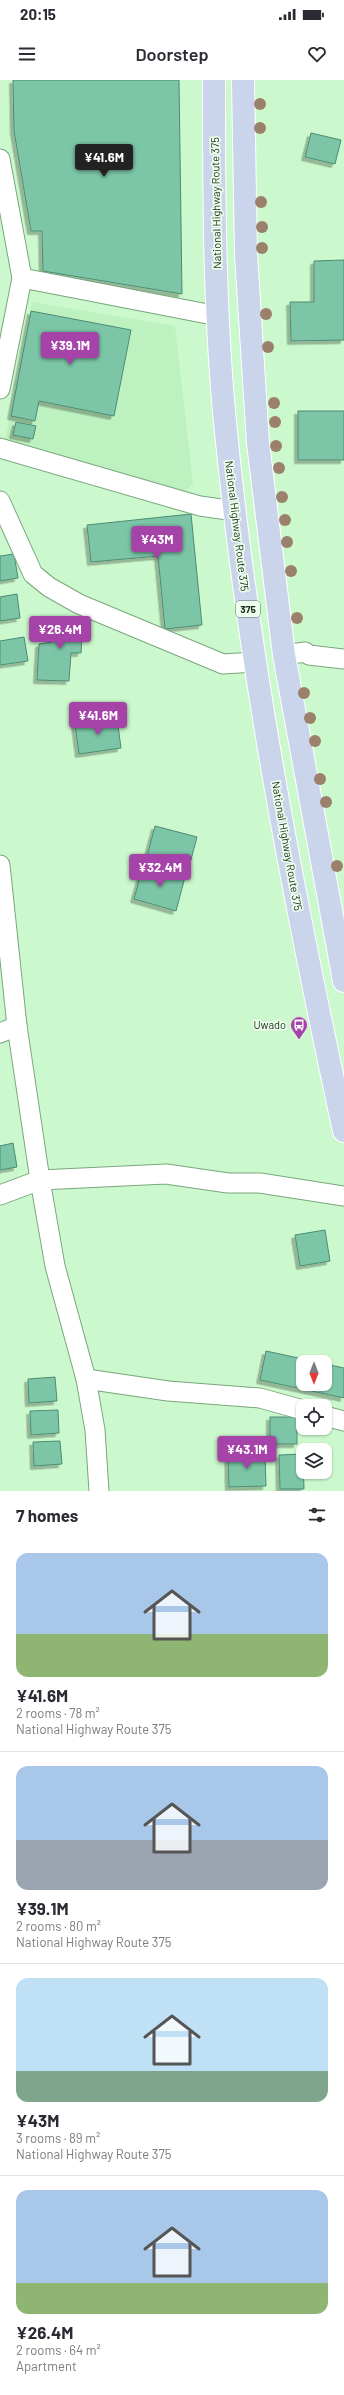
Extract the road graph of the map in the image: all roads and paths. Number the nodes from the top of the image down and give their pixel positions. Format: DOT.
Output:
graph roads {
  1 [pos="214,80"];
  2 [pos="244,80"];
  3 [pos="0,159"];
  4 [pos="22,278"];
  5 [pos="218,316"];
  6 [pos="0,389"];
  7 [pos="0,448"];
  8 [pos="0,501"];
  9 [pos="235,511"];
  10 [pos="284,655"];
  11 [pos="344,659"];
  12 [pos="255,662"];
  13 [pos="0,865"];
  14 [pos="344,981"];
  15 [pos="17,1026"];
  16 [pos="0,1033"];
  17 [pos="344,1131"];
  18 [pos="40,1180"];
  19 [pos="0,1195"];
  20 [pos="344,1196"];
  21 [pos="86,1379"];
  22 [pos="296,1408"];
  23 [pos="332,1418"];
  24 [pos="344,1421"];
  25 [pos="99,1491"];
  1 -- 5 [label="highway, National Highway Route 375 / 375"];
  2 -- 10 [label="highway"];
  3 -- 4 [label="street"];
  4 -- 5 [label="street"];
  4 -- 6 [label="street"];
  5 -- 9 [label="highway, National Highway Route 375 / 375"];
  7 -- 9 [label="street"];
  8 -- 12 [label="street"];
  9 -- 12 [label="highway, National Highway Route 375 / 375"];
  10 -- 11 [label="street"];
  10 -- 14 [label="highway"];
  12 -- 17 [label="highway, National Highway Route 375 / 375"];
  13 -- 15 [label="street"];
  15 -- 16 [label="street"];
  15 -- 18 [label="street"];
  18 -- 19 [label="street"];
  18 -- 20 [label="street"];
  18 -- 21 [label="street"];
  21 -- 22 [label="street"];
  21 -- 25 [label="street"];
  23 -- 24 [label="street"];
}
